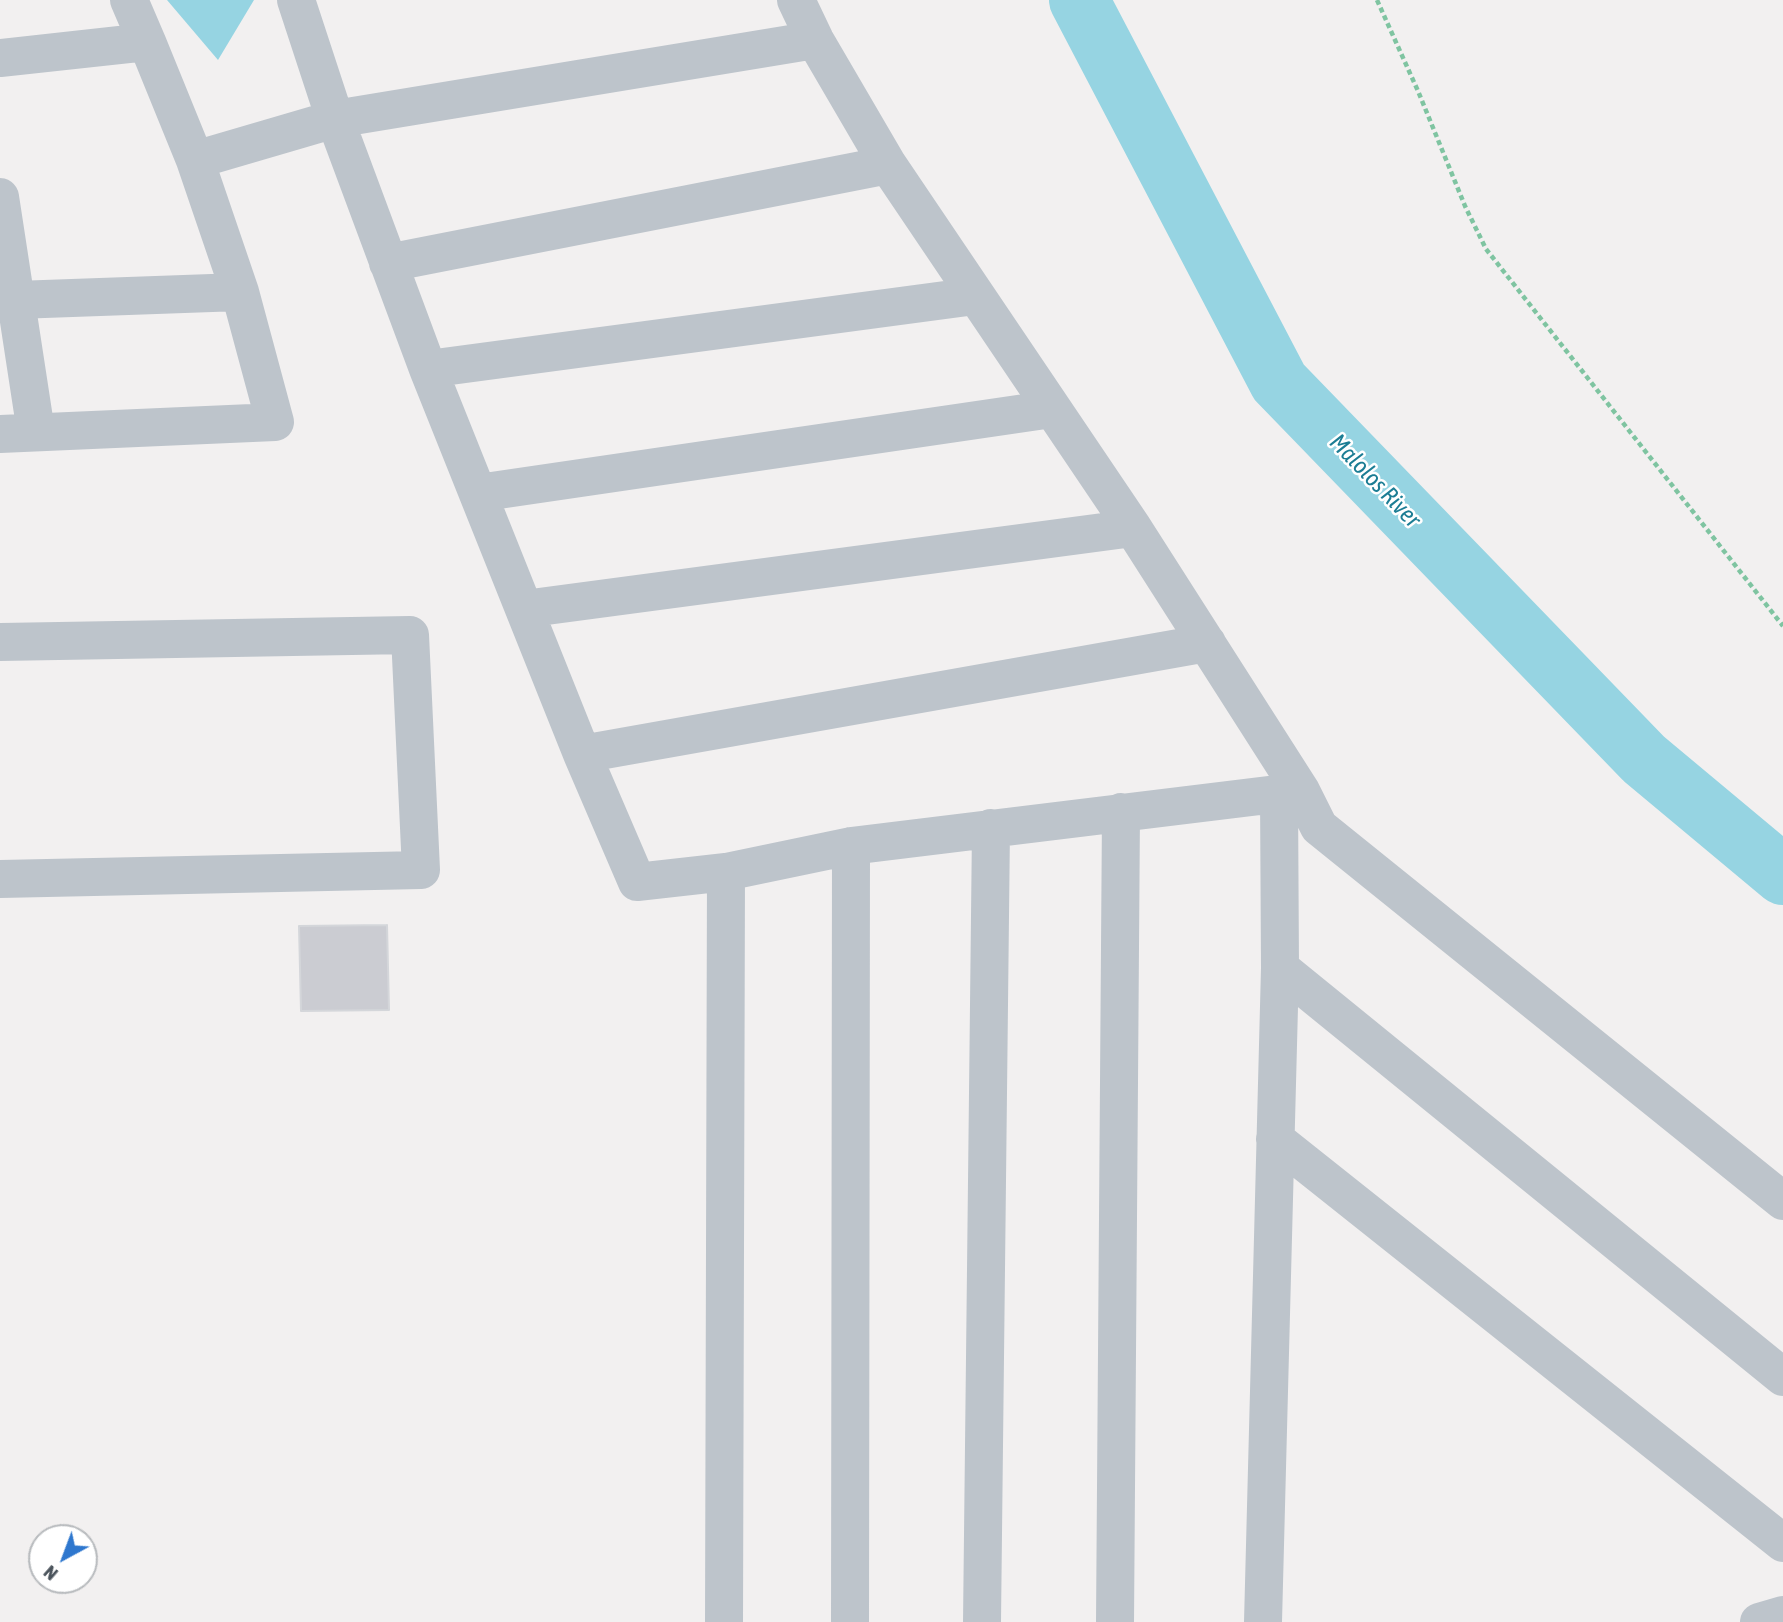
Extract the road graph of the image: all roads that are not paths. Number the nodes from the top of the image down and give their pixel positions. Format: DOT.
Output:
graph roads {
  1 [pos="129,0"];
  2 [pos="296,0"];
  3 [pos="796,0"];
  4 [pos="815,40"];
  5 [pos="147,42"];
  6 [pos="0,58"];
  7 [pos="335,119"];
  8 [pos="195,160"];
  9 [pos="888,165"];
  10 [pos="0,197"];
  11 [pos="388,263"];
  12 [pos="240,292"];
  13 [pos="975,296"];
  14 [pos="16,300"];
  15 [pos="428,369"];
  16 [pos="1052,409"];
  17 [pos="18,433"];
  18 [pos="478,493"];
  19 [pos="1133,528"];
  20 [pos="524,609"];
  21 [pos="0,642"];
  22 [pos="1207,643"];
  23 [pos="582,754"];
  24 [pos="1290,792"];
  25 [pos="1121,812"];
  26 [pos="991,828"];
  27 [pos="850,846"];
  28 [pos="726,872"];
  29 [pos="0,879"];
  30 [pos="1280,968"];
  31 [pos="1275,1139"];
  32 [pos="1783,1201"];
  33 [pos="1783,1377"];
  34 [pos="1783,1544"];
  35 [pos="1783,1615"];
  36 [pos="724,1622"];
  37 [pos="850,1622"];
  38 [pos="982,1622"];
  39 [pos="1115,1622"];
  40 [pos="1263,1622"];
  41 [pos="1759,1622"];
  1 -- 5 [label="street"];
  2 -- 7 [label="street"];
  3 -- 4 [label="street"];
  4 -- 7 [label="street"];
  4 -- 9 [label="street"];
  5 -- 6 [label="street"];
  5 -- 8 [label="street"];
  7 -- 8 [label="street"];
  7 -- 11 [label="street"];
  8 -- 12 [label="street"];
  9 -- 11 [label="street"];
  9 -- 13 [label="street"];
  10 -- 14 [label="street"];
  11 -- 15 [label="street"];
  12 -- 14 [label="street"];
  12 -- 17 [label="street"];
  13 -- 15 [label="street"];
  13 -- 16 [label="street"];
  14 -- 17 [label="street"];
  15 -- 18 [label="street"];
  16 -- 18 [label="street"];
  16 -- 19 [label="street"];
  18 -- 20 [label="street"];
  19 -- 20 [label="street"];
  19 -- 22 [label="street"];
  20 -- 23 [label="street"];
  21 -- 29 [label="street"];
  22 -- 23 [label="street"];
  22 -- 24 [label="street"];
  23 -- 28 [label="street"];
  24 -- 25 [label="street"];
  24 -- 30 [label="street"];
  24 -- 32 [label="street"];
  25 -- 26 [label="street"];
  25 -- 39 [label="street"];
  26 -- 27 [label="street"];
  26 -- 38 [label="street"];
  27 -- 28 [label="street"];
  27 -- 37 [label="street"];
  28 -- 36 [label="street"];
  30 -- 31 [label="street"];
  30 -- 33 [label="street"];
  31 -- 34 [label="street"];
  31 -- 40 [label="street"];
  35 -- 41 [label="street"];
}
